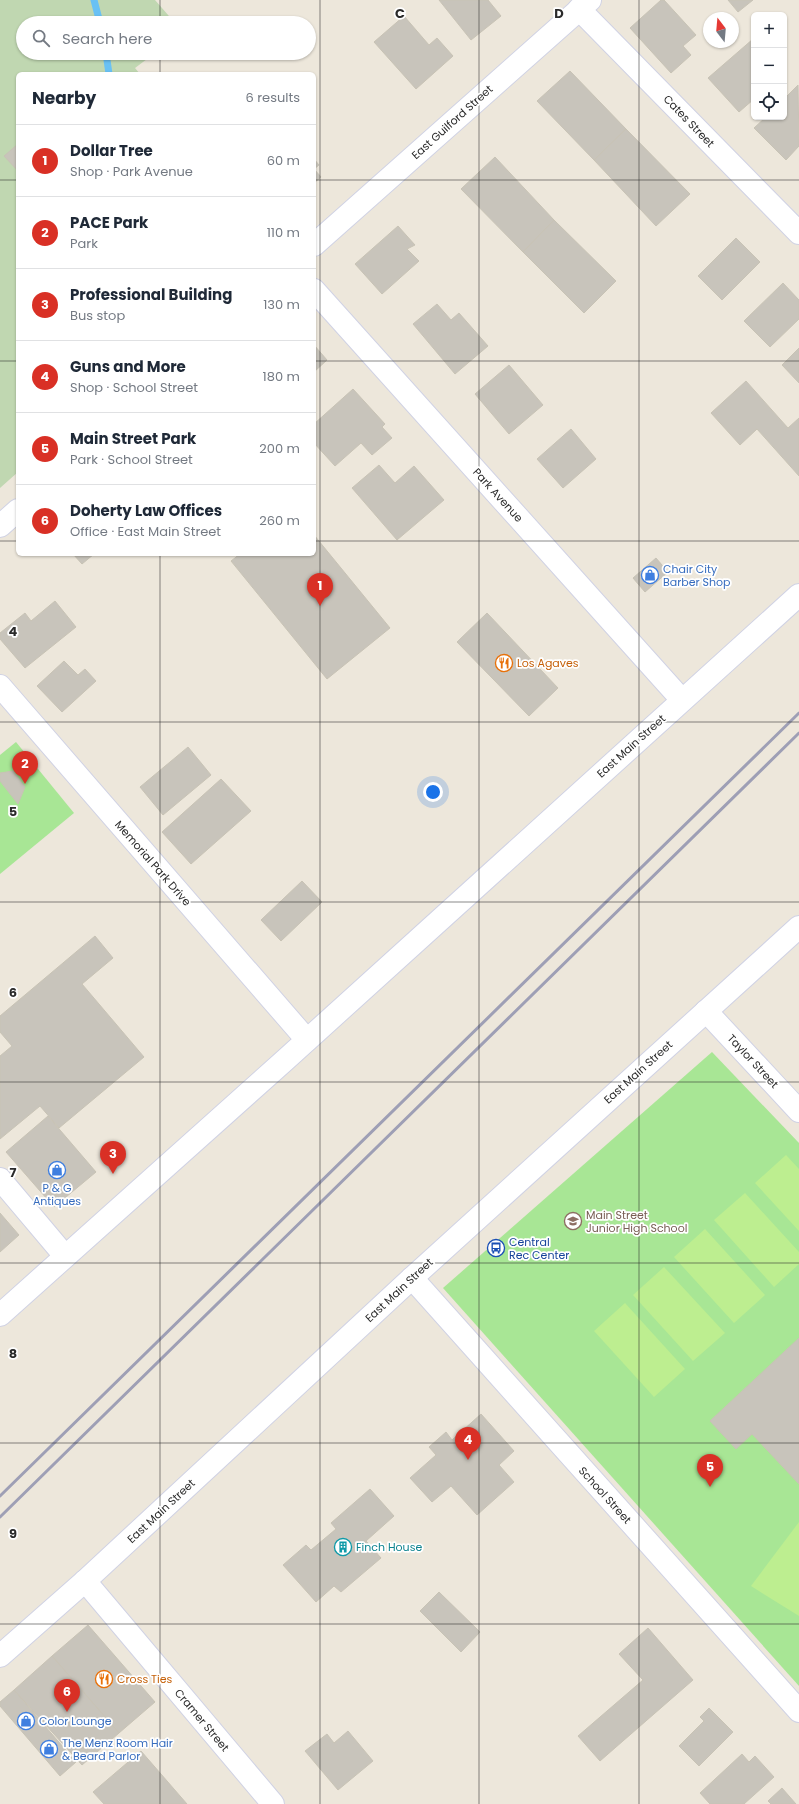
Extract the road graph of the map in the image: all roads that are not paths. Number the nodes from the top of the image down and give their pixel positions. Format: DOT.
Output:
graph roads {
  1 [pos="584,5"];
  2 [pos="799,233"];
  3 [pos="316,243"];
  4 [pos="316,292"];
  5 [pos="16,512"];
  6 [pos="0,526"];
  7 [pos="799,595"];
  8 [pos="0,686"];
  9 [pos="682,700"];
  10 [pos="799,927"];
  11 [pos="706,1011"];
  12 [pos="306,1040"];
  13 [pos="799,1111"];
  14 [pos="0,1179"];
  15 [pos="65,1256"];
  16 [pos="412,1278"];
  17 [pos="0,1314"];
  18 [pos="85,1581"];
  19 [pos="0,1656"];
  20 [pos="799,1711"];
  21 [pos="273,1804"];
  1 -- 2 [label="street, Cates Street"];
  1 -- 3 [label="street, East Guilford Street"];
  4 -- 9 [label="street, Park Avenue"];
  5 -- 6 [label="street"];
  7 -- 9 [label="street, East Main Street"];
  8 -- 12 [label="street, Memorial Park Drive"];
  9 -- 12 [label="street, East Main Street"];
  10 -- 11 [label="street, East Main Street"];
  11 -- 13 [label="street, Taylor Street"];
  11 -- 16 [label="street, East Main Street"];
  12 -- 15 [label="street, East Main Street"];
  14 -- 15 [label="street"];
  15 -- 17 [label="street, East Main Street"];
  16 -- 18 [label="street, East Main Street"];
  16 -- 20 [label="street, School Street"];
  18 -- 19 [label="street, East Main Street"];
  18 -- 21 [label="street, Cramer Street"];
}
